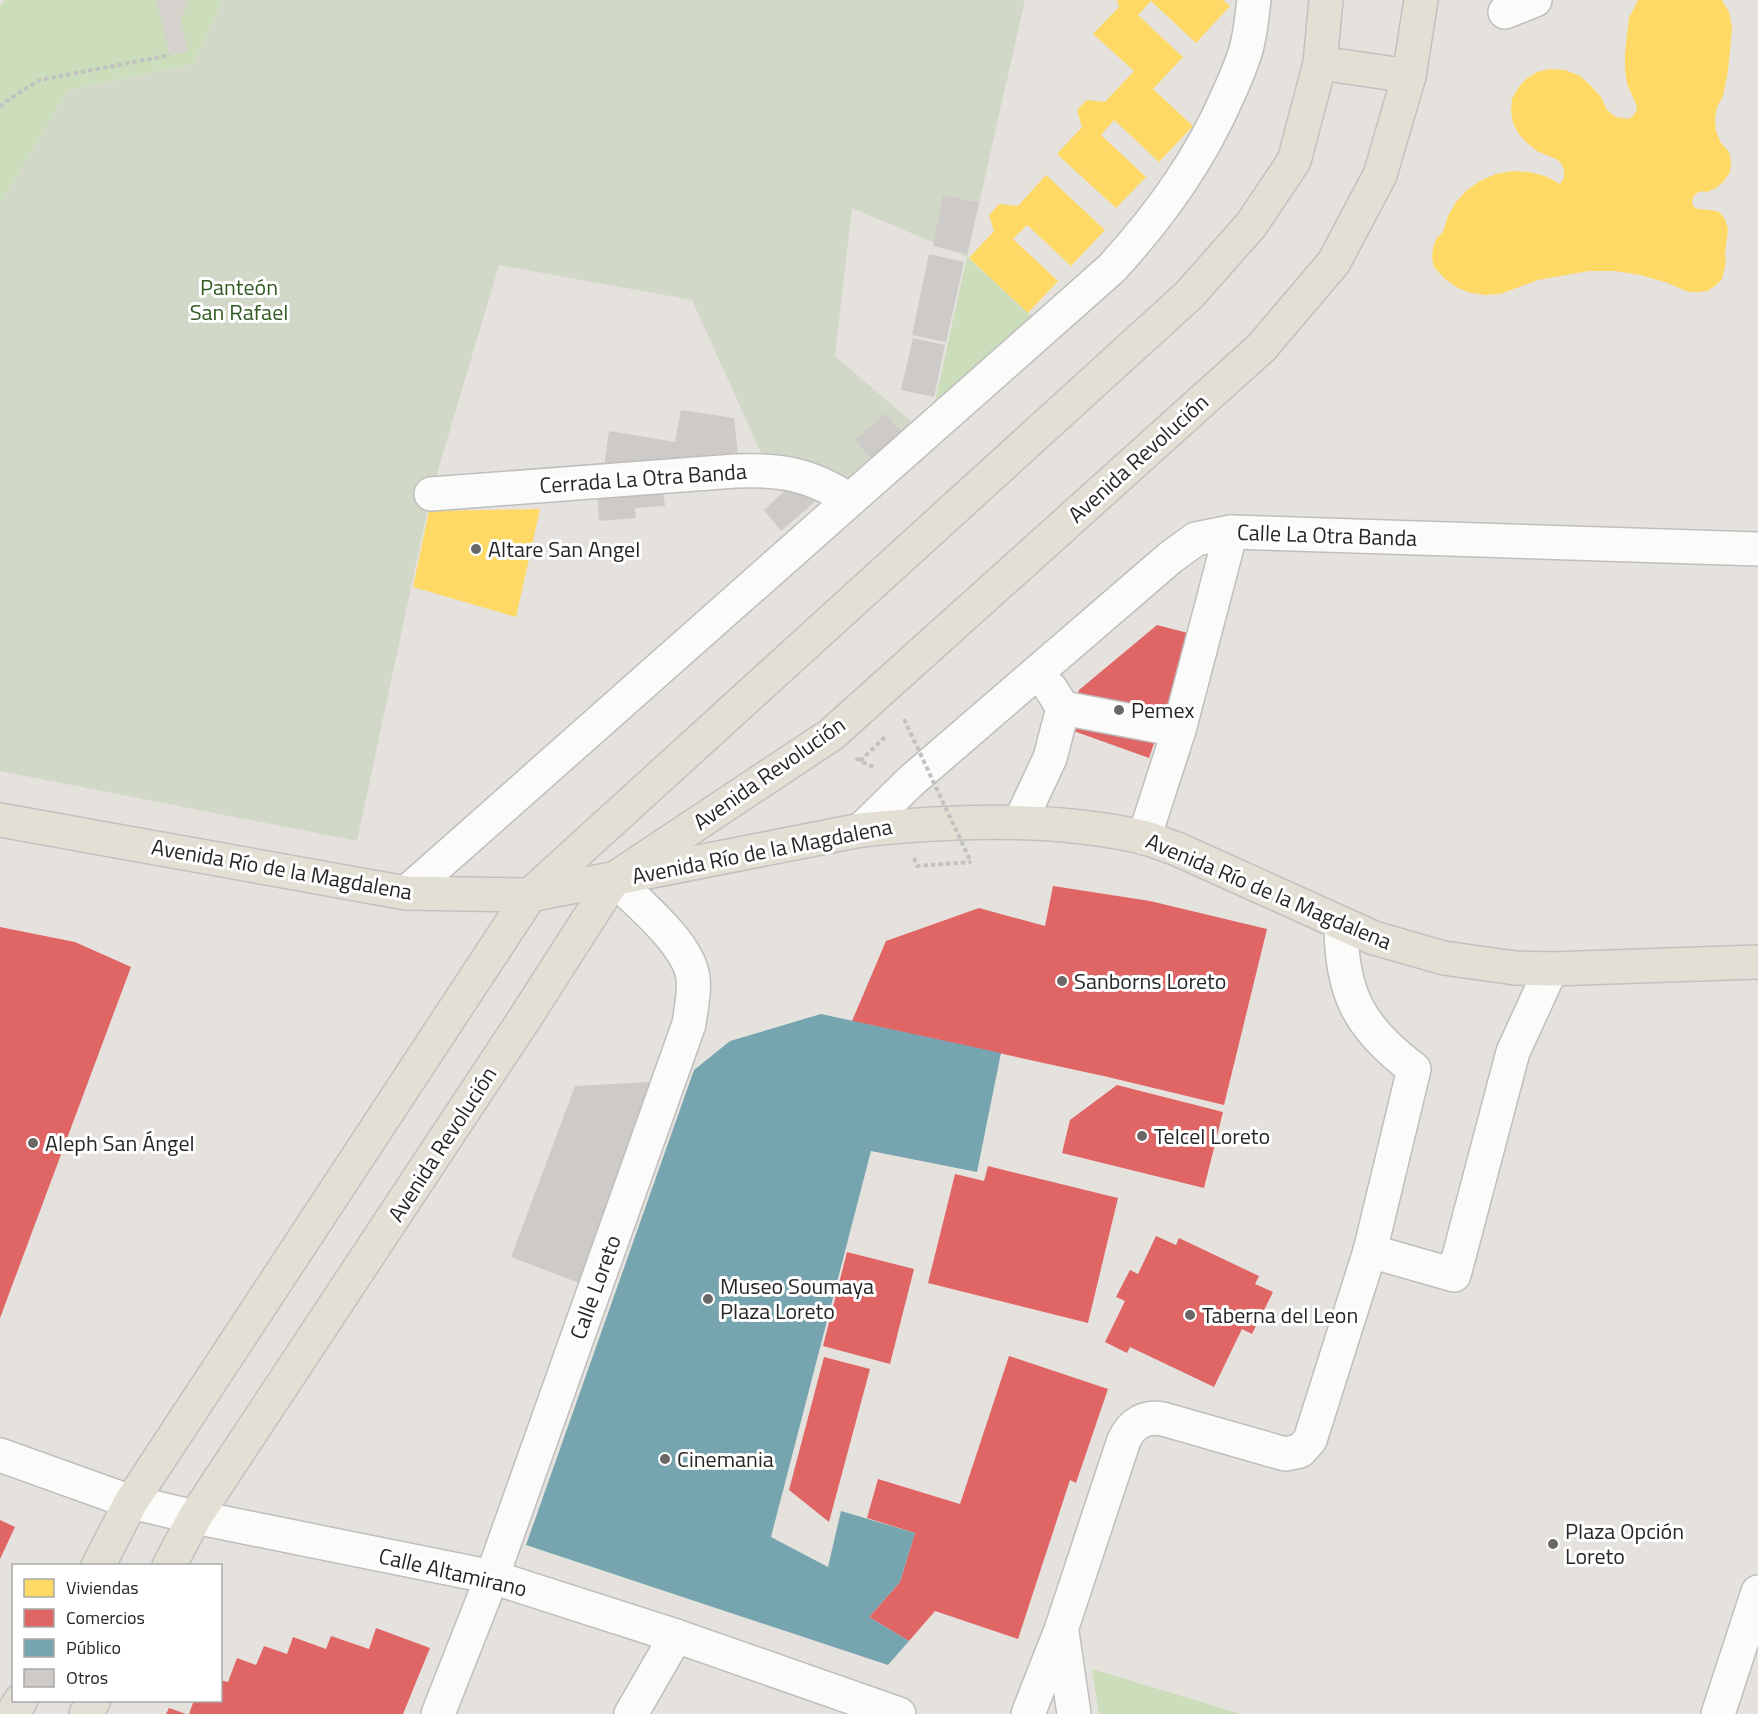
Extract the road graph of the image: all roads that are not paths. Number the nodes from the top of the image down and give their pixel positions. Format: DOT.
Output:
graph roads {
  1 [pos="1254,0"];
  2 [pos="1326,0"];
  3 [pos="1421,0"];
  4 [pos="1320,63"];
  5 [pos="1409,76"];
  6 [pos="431,494"];
  7 [pos="849,500"];
  8 [pos="1231,532"];
  9 [pos="1758,549"];
  10 [pos="1039,671"];
  11 [pos="1063,708"];
  12 [pos="1179,730"];
  13 [pos="0,820"];
  14 [pos="1020,822"];
  15 [pos="861,830"];
  16 [pos="1144,838"];
  17 [pos="614,879"];
  18 [pos="406,893"];
  19 [pos="530,895"];
  20 [pos="1341,924"];
  21 [pos="1758,962"];
  22 [pos="1551,969"];
  23 [pos="1370,1251"];
  24 [pos="0,1455"];
  25 [pos="131,1503"];
  26 [pos="195,1517"];
  27 [pos="99,1564"];
  28 [pos="171,1564"];
  29 [pos="492,1577"];
  30 [pos="1758,1592"];
  31 [pos="1061,1630"];
  32 [pos="676,1636"];
  33 [pos="438,1714"];
  34 [pos="631,1714"];
  35 [pos="899,1714"];
  36 [pos="1028,1714"];
  37 [pos="1074,1714"];
  38 [pos="1718,1714"];
  1 -- 7 [label="street"];
  2 -- 4 [label="main road"];
  3 -- 5 [label="main road, Avenida Revolución"];
  4 -- 5 [label="main road"];
  4 -- 19 [label="main road"];
  5 -- 17 [label="main road, Avenida Revolución"];
  6 -- 7 [label="street, Cerrada La Otra Banda"];
  7 -- 18 [label="street"];
  8 -- 9 [label="street, Calle La Otra Banda"];
  8 -- 10 [label="street, Calle La Otra Banda"];
  8 -- 12 [label="street"];
  10 -- 11 [label="street"];
  10 -- 15 [label="street, Calle La Otra Banda"];
  11 -- 12 [label="street"];
  11 -- 14 [label="street"];
  12 -- 16 [label="street"];
  13 -- 18 [label="main road, Avenida Río de la Magdalena"];
  14 -- 15 [label="main road, Avenida Río de la Magdalena"];
  14 -- 16 [label="main road, Avenida Río de la Magdalena"];
  15 -- 17 [label="main road, Avenida Río de la Magdalena"];
  16 -- 20 [label="main road, Avenida Río de la Magdalena"];
  17 -- 19 [label="main road, Avenida Río de la Magdalena"];
  17 -- 26 [label="main road, Avenida Revolución"];
  17 -- 29 [label="street, Calle Loreto"];
  18 -- 19 [label="main road, Avenida Río de la Magdalena"];
  19 -- 25 [label="main road"];
  20 -- 22 [label="main road, Avenida Río de la Magdalena"];
  20 -- 23 [label="street"];
  21 -- 22 [label="main road, Avenida Río de la Magdalena"];
  22 -- 23 [label="street"];
  23 -- 31 [label="street"];
  24 -- 25 [label="street, Calle Altamirano"];
  25 -- 26 [label="street, Calle Altamirano"];
  25 -- 27 [label="main road"];
  26 -- 28 [label="main road, Avenida Revolución"];
  26 -- 29 [label="street, Calle Altamirano"];
  29 -- 32 [label="street, Calle Altamirano"];
  29 -- 33 [label="street, Calle Loreto"];
  30 -- 38 [label="street"];
  31 -- 36 [label="street"];
  31 -- 37 [label="street"];
  32 -- 34 [label="street"];
  32 -- 35 [label="street, Calle Altamirano"];
}
